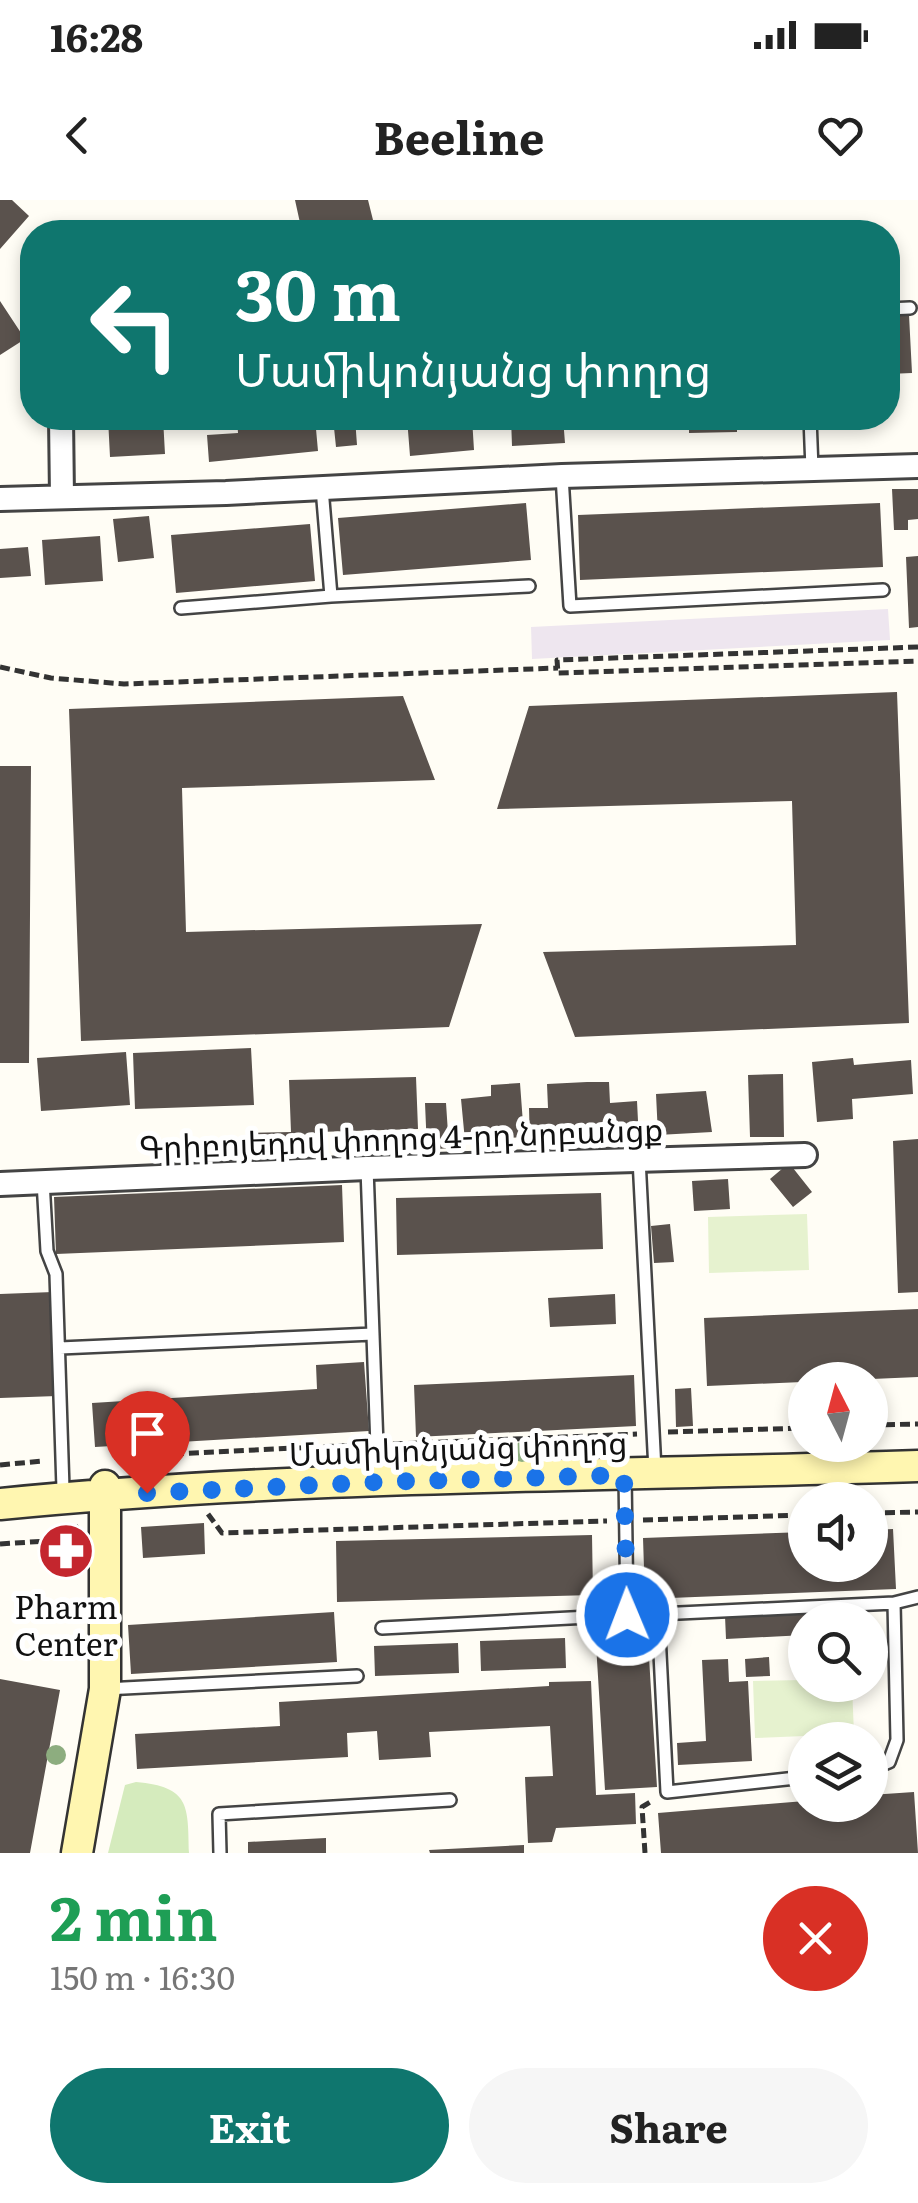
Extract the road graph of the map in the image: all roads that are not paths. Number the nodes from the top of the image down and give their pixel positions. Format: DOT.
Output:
graph roads {
  1 [pos="900,308"];
  2 [pos="910,308"];
  3 [pos="61,430"];
  4 [pos="810,430"];
  5 [pos="918,466"];
  6 [pos="812,469"];
  7 [pos="562,476"];
  8 [pos="322,488"];
  9 [pos="62,497"];
  10 [pos="0,498"];
  11 [pos="529,586"];
  12 [pos="883,590"];
  13 [pos="331,596"];
  14 [pos="182,608"];
  15 [pos="805,1154"];
  16 [pos="639,1160"];
  17 [pos="367,1168"];
  18 [pos="43,1181"];
  19 [pos="0,1184"];
  20 [pos="374,1334"];
  21 [pos="60,1348"];
  22 [pos="918,1455"];
  23 [pos="378,1459"];
  24 [pos="918,1466"];
  25 [pos="655,1470"];
  26 [pos="62,1475"];
  27 [pos="624,1475"];
  28 [pos="107,1490"];
  29 [pos="0,1495"];
  30 [pos="0,1504"];
  31 [pos="918,1597"];
  32 [pos="894,1603"];
  33 [pos="658,1614"];
  34 [pos="627,1615"];
  35 [pos="382,1628"];
  36 [pos="356,1676"];
  37 [pos="105,1690"];
  38 [pos="888,1762"];
  39 [pos="788,1779"];
  40 [pos="450,1800"];
  41 [pos="77,1853"];
  42 [pos="220,1853"];
  1 -- 2 [label="lane"];
  3 -- 9 [label="street"];
  4 -- 6 [label="lane"];
  5 -- 6 [label="street"];
  6 -- 7 [label="street"];
  7 -- 8 [label="street"];
  7 -- 12 [label="lane"];
  8 -- 9 [label="street"];
  8 -- 13 [label="lane"];
  9 -- 10 [label="street"];
  11 -- 13 [label="lane"];
  13 -- 14 [label="lane"];
  15 -- 16 [label="street, Գրիբոյեդով փողոց 4-րդ նրբանցք"];
  16 -- 17 [label="street, Գրիբոյեդով փողոց 4-րդ նրբանցք"];
  16 -- 25 [label="lane"];
  17 -- 18 [label="street, Գրիբոյեդով փողոց 4-րդ նրբանցք"];
  17 -- 20 [label="lane"];
  18 -- 19 [label="street, Գրիբոյեդով փողոց 4-րդ նրբանցք"];
  18 -- 21 [label="lane"];
  20 -- 21 [label="lane"];
  20 -- 23 [label="lane"];
  21 -- 26 [label="lane"];
  22 -- 25 [label="street, Մամիկոնյանց փողոց"];
  23 -- 25 [label="street, Մամիկոնյանց փողոց"];
  23 -- 28 [label="street, Մամիկոնյանց փողոց"];
  24 -- 25 [label="street, Մամիկոնյանց փողոց"];
  25 -- 27 [label="street, Մամիկոնյանց փողոց"];
  26 -- 28 [label="street, Մամիկոնյանց փողոց"];
  26 -- 29 [label="street, Մամիկոնյանց փողոց"];
  27 -- 28 [label="street, Մամիկոնյանց փողոց"];
  27 -- 34 [label="lane"];
  28 -- 30 [label="street, Մամիկոնյանց փողոց"];
  28 -- 37 [label="street"];
  31 -- 32 [label="lane"];
  32 -- 33 [label="lane"];
  32 -- 38 [label="lane"];
  33 -- 34 [label="lane"];
  33 -- 39 [label="lane"];
  34 -- 35 [label="lane"];
  36 -- 37 [label="lane"];
  37 -- 41 [label="street"];
  40 -- 42 [label="lane"];
}
